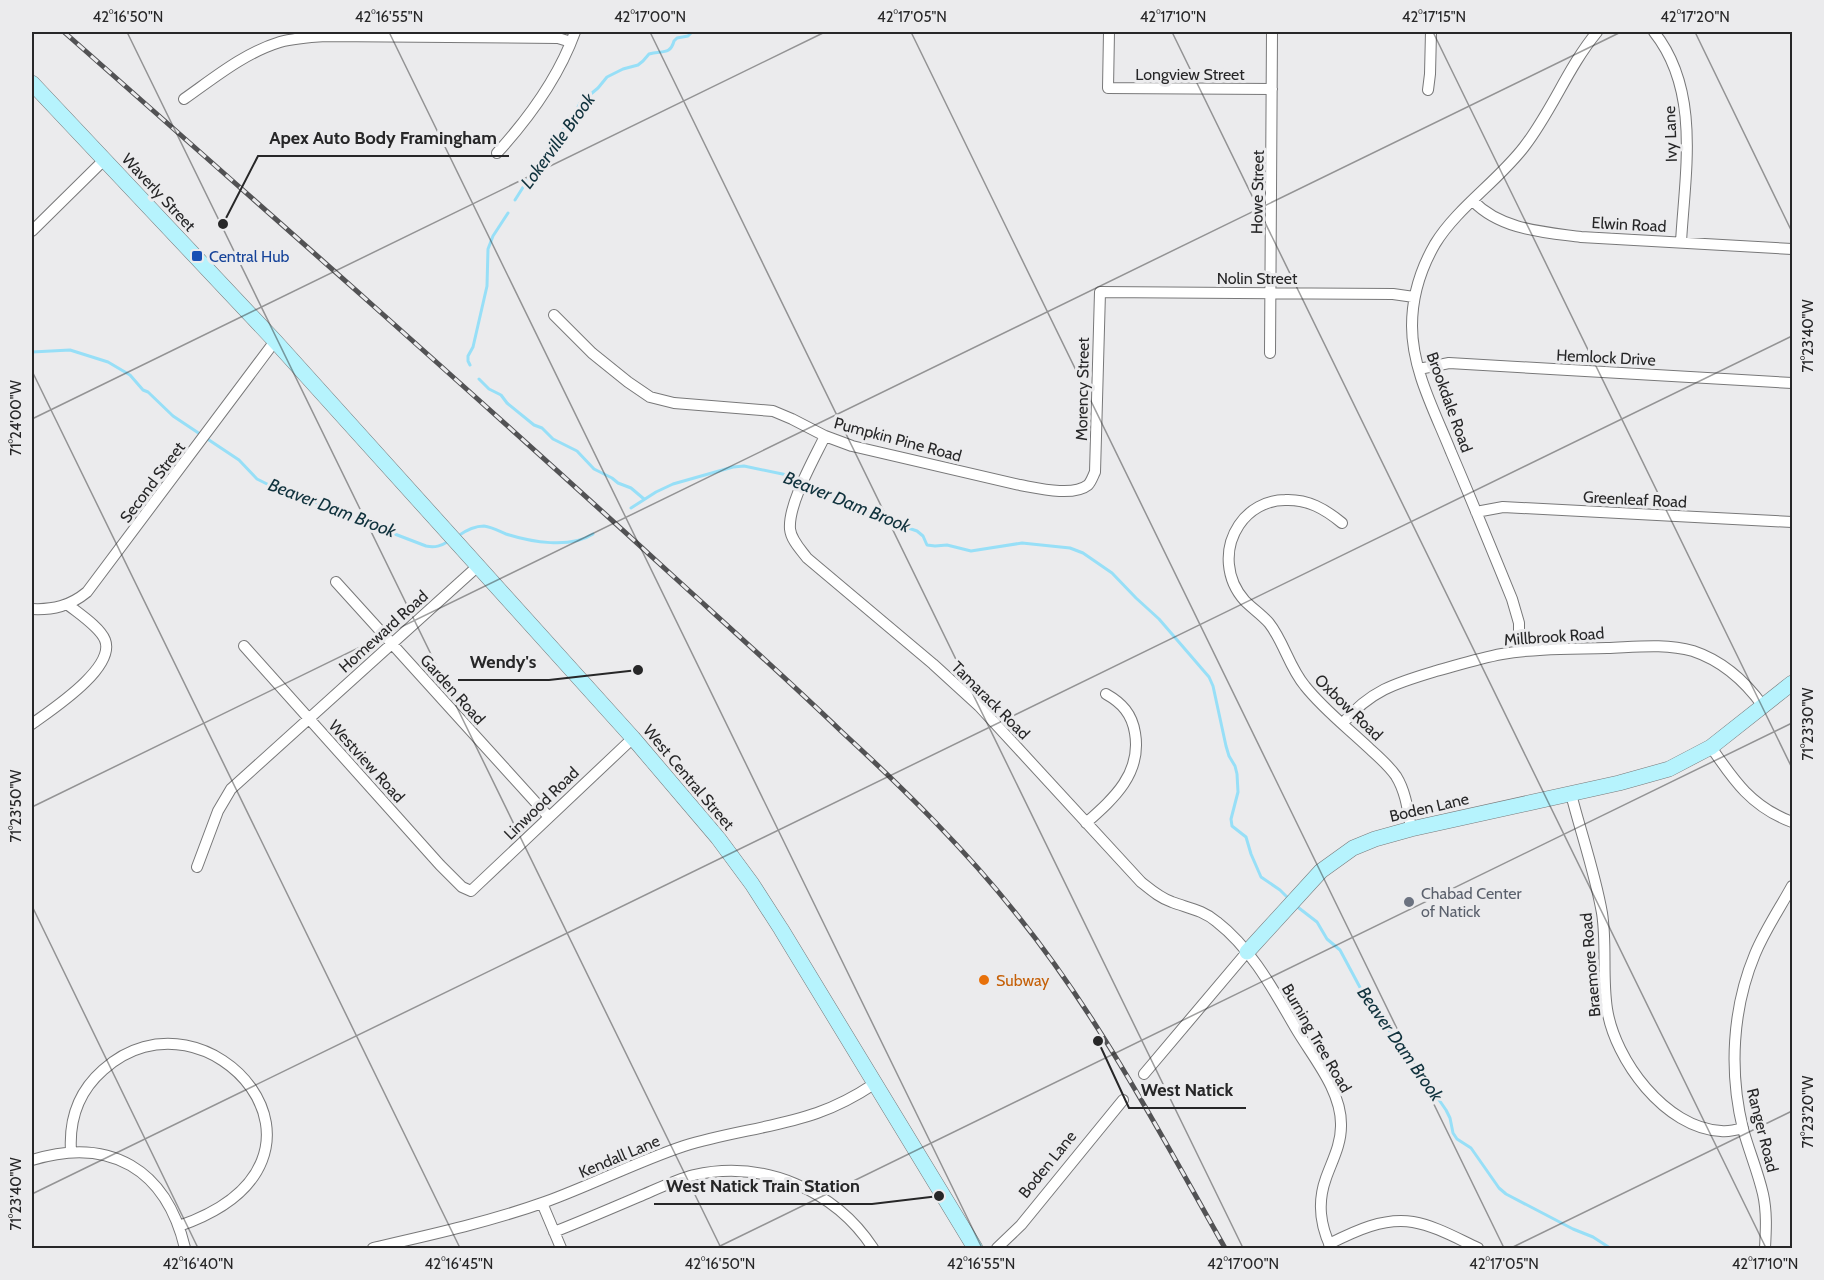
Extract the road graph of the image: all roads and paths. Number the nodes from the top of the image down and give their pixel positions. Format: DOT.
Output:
graph roads {
  1 [pos="1109,32"];
  2 [pos="1272,32"];
  3 [pos="1431,32"];
  4 [pos="1597,32"];
  5 [pos="1654,32"];
  6 [pos="573,37"];
  7 [pos="32,83"];
  8 [pos="1272,89"];
  9 [pos="1428,90"];
  10 [pos="184,99"];
  11 [pos="497,153"];
  12 [pos="104,160"];
  13 [pos="1473,201"];
  14 [pos="32,231"];
  15 [pos="1681,242"];
  16 [pos="1792,249"];
  17 [pos="1100,292"];
  18 [pos="1270,293"];
  19 [pos="1414,297"];
  20 [pos="554,315"];
  21 [pos="275,341"];
  22 [pos="1269,353"];
  23 [pos="1419,369"];
  24 [pos="309,378"];
  25 [pos="1792,383"];
  26 [pos="825,436"];
  27 [pos="1088,484"];
  28 [pos="1476,513"];
  29 [pos="1792,522"];
  30 [pos="1342,523"];
  31 [pos="478,566"];
  32 [pos="336,582"];
  33 [pos="67,604"];
  34 [pos="32,609"];
  35 [pos="392,644"];
  36 [pos="244,646"];
  37 [pos="1519,651"];
  38 [pos="1792,683"];
  39 [pos="1106,694"];
  40 [pos="1763,706"];
  41 [pos="309,719"];
  42 [pos="1343,723"];
  43 [pos="32,724"];
  44 [pos="633,738"];
  45 [pos="1712,747"];
  46 [pos="1571,794"];
  47 [pos="548,816"];
  48 [pos="1792,822"];
  49 [pos="1086,823"];
  50 [pos="1412,828"];
  51 [pos="197,867"];
  52 [pos="1792,886"];
  53 [pos="471,891"];
  54 [pos="1246,952"];
  55 [pos="1144,1074"];
  56 [pos="874,1084"];
  57 [pos="1123,1100"];
  58 [pos="1743,1128"];
  59 [pos="71,1151"];
  60 [pos="32,1160"];
  61 [pos="542,1203"];
  62 [pos="179,1226"];
  63 [pos="554,1232"];
  64 [pos="1330,1246"];
  65 [pos="185,1248"];
  66 [pos="373,1248"];
  67 [pos="561,1248"];
  68 [pos="873,1248"];
  69 [pos="975,1248"];
  70 [pos="997,1248"];
  71 [pos="1478,1248"];
  72 [pos="1764,1248"];
  1 -- 8 [label="street, Longview Street"];
  2 -- 8 [label="street, Howe Street"];
  3 -- 9 [label="street"];
  4 -- 13 [label="street, Brookdale Road"];
  5 -- 15 [label="street, Ivy Lane"];
  6 -- 10 [label="street"];
  6 -- 11 [label="street"];
  7 -- 12 [label="main road, Waverly Street"];
  8 -- 18 [label="street, Howe Street"];
  12 -- 14 [label="street"];
  12 -- 21 [label="main road, Waverly Street"];
  13 -- 15 [label="street, Elwin Road"];
  13 -- 19 [label="street, Brookdale Road"];
  15 -- 16 [label="street, Elwin Road"];
  17 -- 18 [label="street, Nolin Street"];
  17 -- 27 [label="street, Morency Street"];
  18 -- 19 [label="street, Nolin Street"];
  18 -- 22 [label="street, Howe Street"];
  19 -- 23 [label="street, Brookdale Road"];
  20 -- 26 [label="street, Pumpkin Pine Road"];
  21 -- 24 [label="main road, Waverly Street"];
  21 -- 33 [label="street, Second Street"];
  23 -- 25 [label="street, Hemlock Drive"];
  23 -- 28 [label="street, Brookdale Road"];
  24 -- 31 [label="main road, West Central Street"];
  26 -- 27 [label="street, Pumpkin Pine Road"];
  26 -- 49 [label="street, Tamarack Road"];
  28 -- 29 [label="street, Greenleaf Road"];
  28 -- 37 [label="street, Brookdale Road"];
  30 -- 42 [label="street, Oxbow Road"];
  31 -- 35 [label="street, Homeward Road"];
  31 -- 44 [label="main road, West Central Street"];
  32 -- 35 [label="street, Garden Road"];
  33 -- 34 [label="street, Second Street"];
  33 -- 43 [label="street"];
  35 -- 41 [label="street, Homeward Road"];
  35 -- 47 [label="street, Garden Road"];
  36 -- 41 [label="street, Westview Road"];
  37 -- 40 [label="street, Millbrook Road"];
  37 -- 42 [label="street, Millbrook Road"];
  38 -- 40 [label="main road, Boden Lane"];
  39 -- 49 [label="street"];
  40 -- 45 [label="main road, Boden Lane"];
  41 -- 51 [label="street, Homeward Road"];
  41 -- 53 [label="street, Westview Road"];
  42 -- 50 [label="street, Oxbow Road"];
  44 -- 47 [label="street, Linwood Road"];
  44 -- 56 [label="main road, West Central Street"];
  45 -- 46 [label="main road, Boden Lane"];
  45 -- 48 [label="street"];
  46 -- 50 [label="main road, Boden Lane"];
  46 -- 58 [label="street, Braemore Road"];
  47 -- 53 [label="street, Linwood Road"];
  49 -- 54 [label="street, Tamarack Road"];
  50 -- 54 [label="main road, Boden Lane"];
  52 -- 58 [label="street, Ranger Road"];
  54 -- 55 [label="street, Boden Lane"];
  54 -- 64 [label="street, Burning Tree Road"];
  56 -- 61 [label="street, Kendall Lane"];
  56 -- 69 [label="main road, West Central Street"];
  57 -- 70 [label="street, Boden Lane"];
  58 -- 72 [label="street, Ranger Road"];
  59 -- 60 [label="street"];
  59 -- 62 [label="street"];
  59 -- 62 [label="street"];
  61 -- 63 [label="street"];
  61 -- 66 [label="street, Kendall Lane"];
  62 -- 65 [label="street"];
  63 -- 67 [label="street"];
  63 -- 68 [label="street"];
  64 -- 71 [label="street"];
}
